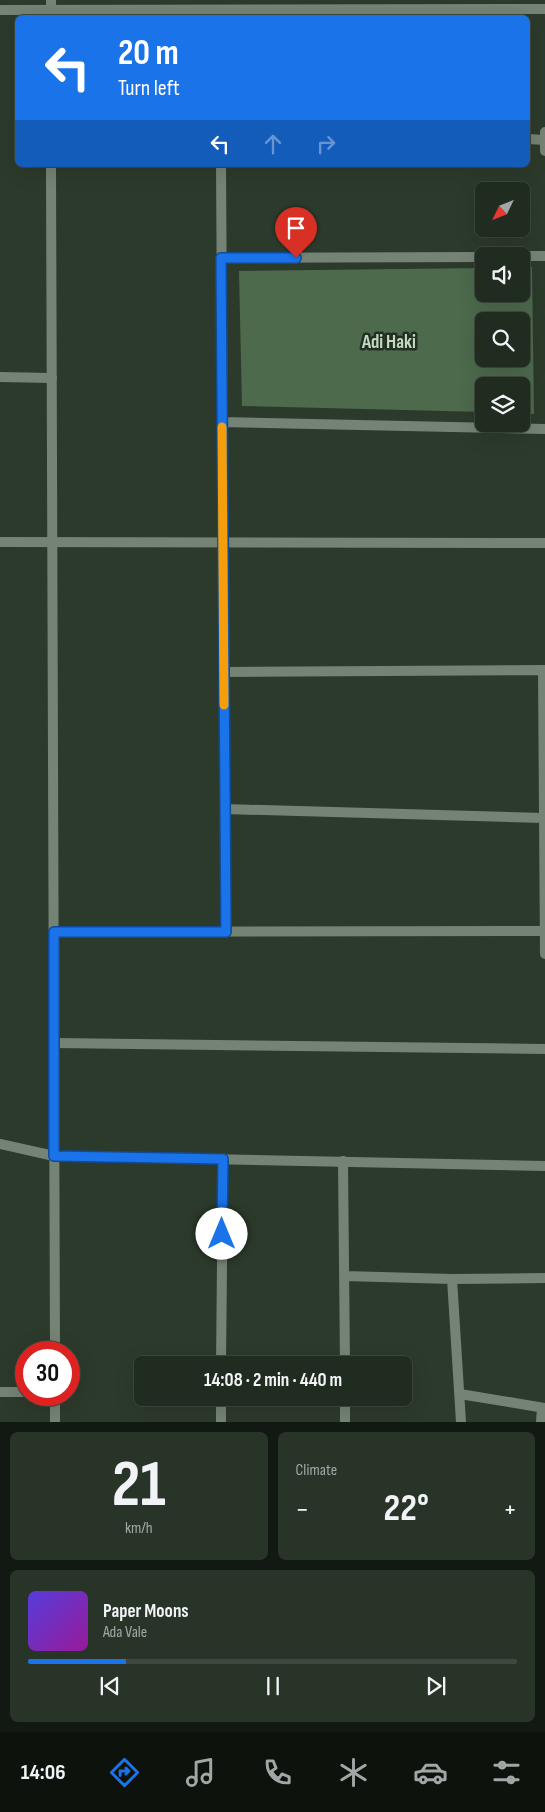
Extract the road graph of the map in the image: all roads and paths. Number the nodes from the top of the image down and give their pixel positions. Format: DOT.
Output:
graph roads {
  1 [pos="51,9"];
  2 [pos="545,9"];
  3 [pos="0,10"];
  4 [pos="545,132"];
  5 [pos="530,139"];
  6 [pos="545,140"];
  7 [pos="545,151"];
  8 [pos="51,167"];
  9 [pos="221,167"];
  10 [pos="530,256"];
  11 [pos="545,256"];
  12 [pos="475,257"];
  13 [pos="221,258"];
  14 [pos="0,377"];
  15 [pos="52,378"];
  16 [pos="222,422"];
  17 [pos="545,429"];
  18 [pos="52,541"];
  19 [pos="0,542"];
  20 [pos="223,543"];
  21 [pos="545,543"];
  22 [pos="544,670"];
  23 [pos="224,672"];
  24 [pos="225,810"];
  25 [pos="543,818"];
  26 [pos="54,932"];
  27 [pos="226,932"];
  28 [pos="544,932"];
  29 [pos="545,954"];
  30 [pos="54,1043"];
  31 [pos="545,1049"];
  32 [pos="0,1144"];
  33 [pos="54,1156"];
  34 [pos="223,1159"];
  35 [pos="343,1161"];
  36 [pos="545,1166"];
  37 [pos="345,1276"];
  38 [pos="545,1278"];
  39 [pos="452,1279"];
  40 [pos="55,1341"];
  41 [pos="221,1356"];
  42 [pos="345,1356"];
  43 [pos="0,1392"];
  44 [pos="15,1392"];
  45 [pos="460,1394"];
  46 [pos="55,1406"];
  47 [pos="221,1406"];
  48 [pos="345,1406"];
  49 [pos="543,1408"];
  50 [pos="55,1422"];
  51 [pos="221,1422"];
  52 [pos="345,1422"];
  53 [pos="461,1422"];
  54 [pos="541,1422"];
  1 -- 2 [label="street"];
  1 -- 3 [label="street"];
  4 -- 6 [label="street"];
  5 -- 6 [label="street"];
  6 -- 7 [label="street"];
  8 -- 15 [label="street"];
  9 -- 13 [label="street"];
  10 -- 11 [label="street"];
  12 -- 13 [label="street"];
  13 -- 16 [label="street"];
  14 -- 15 [label="street"];
  15 -- 18 [label="street"];
  16 -- 17 [label="street"];
  16 -- 20 [label="street"];
  18 -- 19 [label="street"];
  18 -- 20 [label="street"];
  18 -- 26 [label="street"];
  20 -- 21 [label="street"];
  20 -- 23 [label="street"];
  22 -- 23 [label="street"];
  22 -- 25 [label="street"];
  23 -- 24 [label="street"];
  24 -- 25 [label="street"];
  24 -- 27 [label="street"];
  25 -- 28 [label="street"];
  26 -- 27 [label="street"];
  26 -- 30 [label="street"];
  27 -- 28 [label="street"];
  28 -- 29 [label="street"];
  30 -- 31 [label="street"];
  30 -- 33 [label="street"];
  32 -- 33 [label="street"];
  33 -- 34 [label="street"];
  33 -- 40 [label="street"];
  34 -- 35 [label="street"];
  34 -- 41 [label="street"];
  35 -- 36 [label="street"];
  35 -- 37 [label="street"];
  37 -- 39 [label="street"];
  37 -- 42 [label="street"];
  38 -- 39 [label="street"];
  39 -- 45 [label="street"];
  43 -- 44 [label="street"];
  45 -- 49 [label="street"];
  45 -- 53 [label="street"];
  46 -- 50 [label="street"];
  47 -- 51 [label="street"];
  48 -- 52 [label="street"];
  49 -- 54 [label="street"];
}
